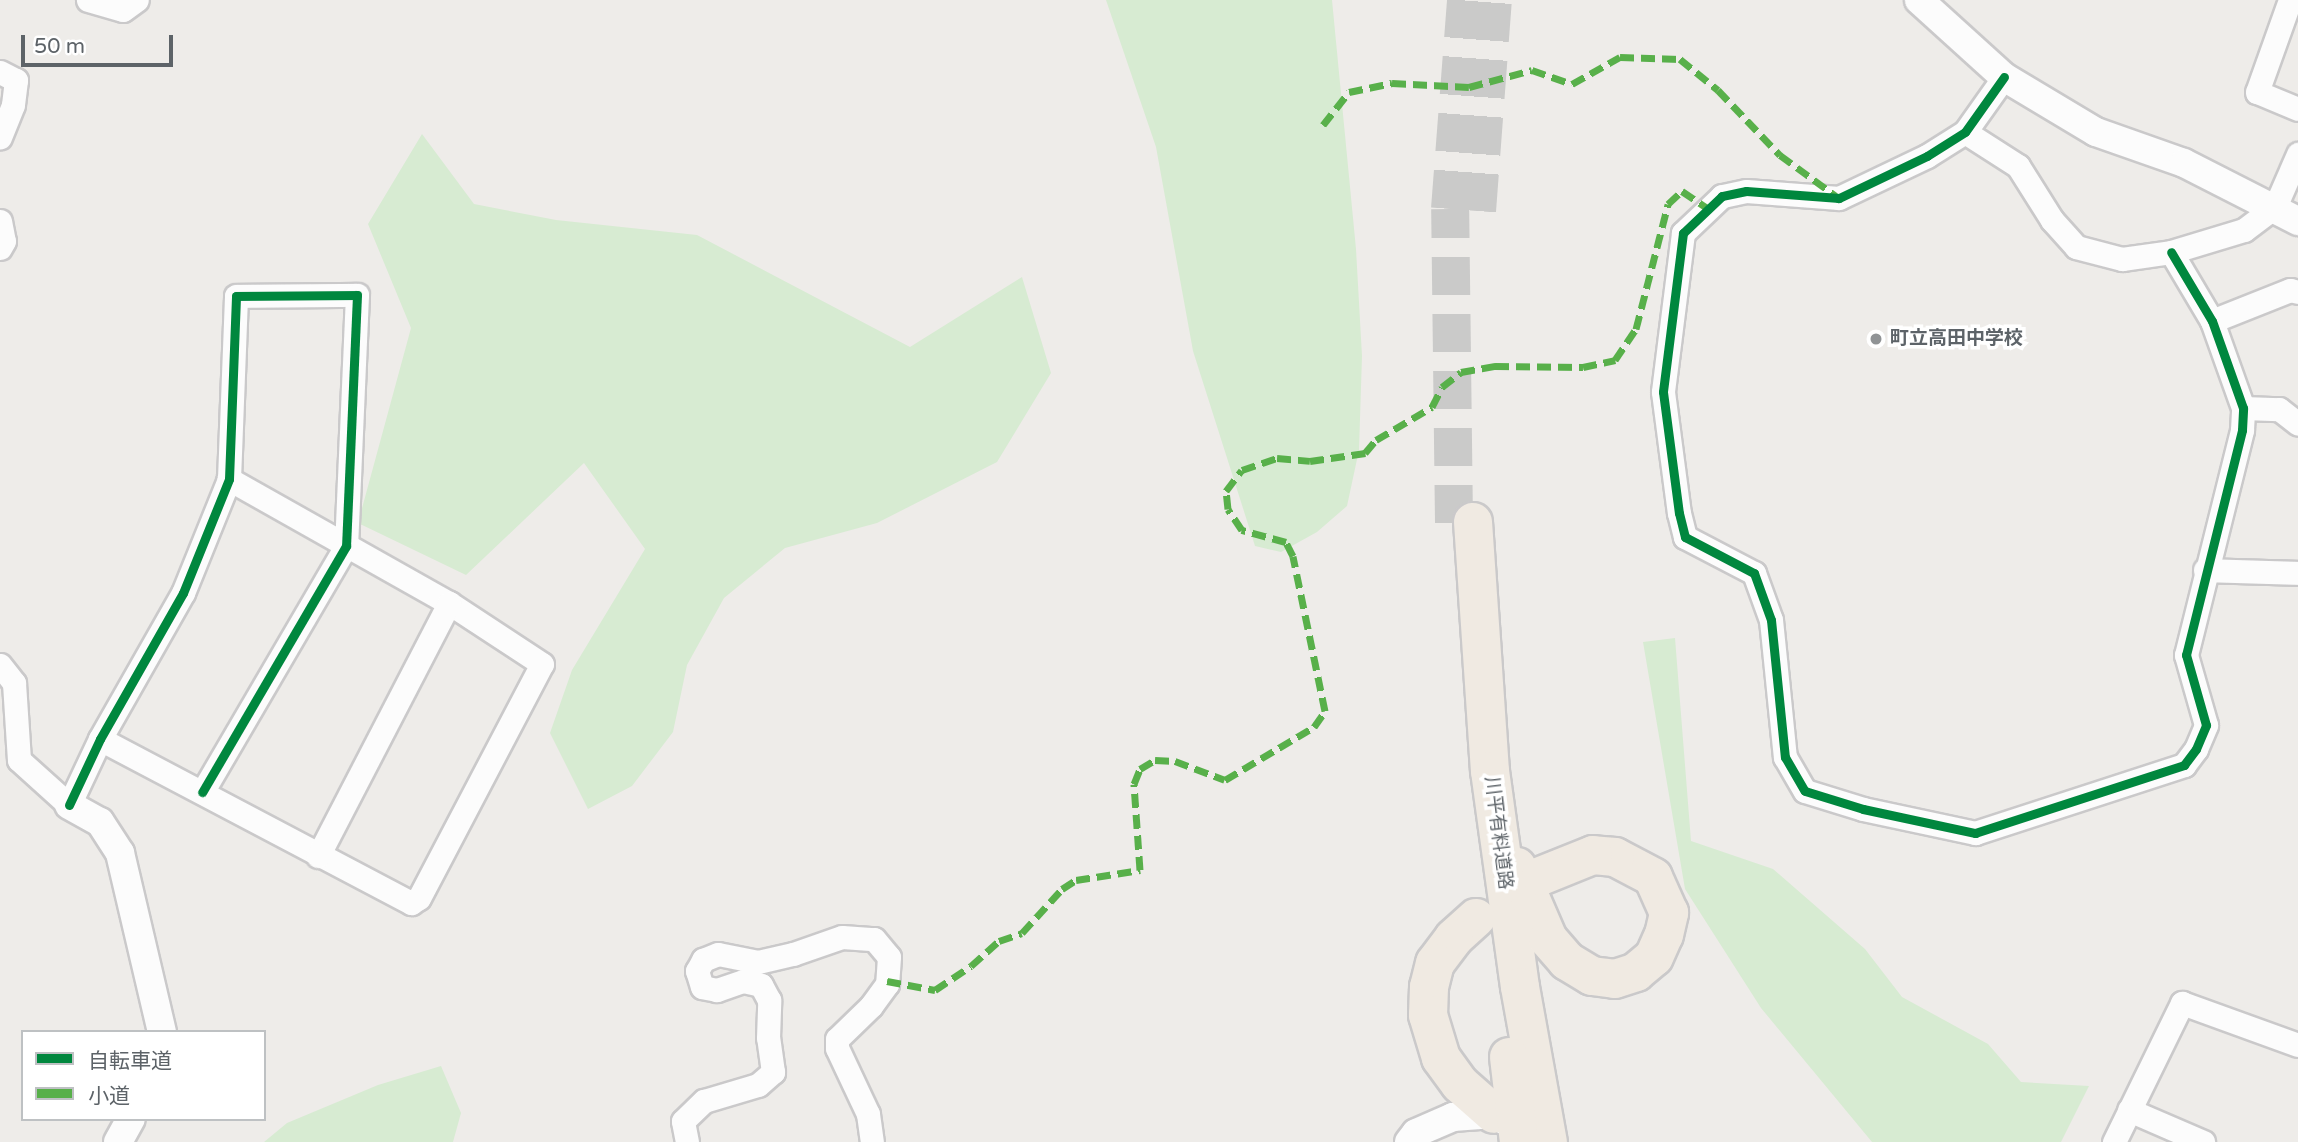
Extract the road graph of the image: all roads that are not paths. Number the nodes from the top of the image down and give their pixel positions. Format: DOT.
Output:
graph roads {
  1 [pos="88,0"];
  2 [pos="137,0"];
  3 [pos="1919,0"];
  4 [pos="2290,0"];
  5 [pos="0,72"];
  6 [pos="2004,77"];
  7 [pos="2298,109"];
  8 [pos="1965,132"];
  9 [pos="0,137"];
  10 [pos="2298,154"];
  11 [pos="2287,214"];
  12 [pos="0,221"];
  13 [pos="0,248"];
  14 [pos="2171,252"];
  15 [pos="2298,292"];
  16 [pos="2212,321"];
  17 [pos="2243,408"];
  18 [pos="2298,424"];
  19 [pos="229,479"];
  20 [pos="346,545"];
  21 [pos="2205,570"];
  22 [pos="2298,573"];
  23 [pos="449,603"];
  24 [pos="0,665"];
  25 [pos="100,739"];
  26 [pos="1490,771"];
  27 [pos="202,792"];
  28 [pos="69,806"];
  29 [pos="318,856"];
  30 [pos="1541,876"];
  31 [pos="1484,907"];
  32 [pos="162,1030"];
  33 [pos="2298,1045"];
  34 [pos="2129,1110"];
  35 [pos="130,1121"];
  36 [pos="1514,1130"];
  37 [pos="118,1142"];
  38 [pos="687,1142"];
  39 [pos="872,1142"];
  40 [pos="1409,1142"];
  41 [pos="1548,1142"];
  42 [pos="2114,1142"];
  43 [pos="2203,1142"];
  1 -- 2 [label="street"];
  3 -- 6 [label="street"];
  4 -- 7 [label="street"];
  5 -- 9 [label="street"];
  6 -- 8 [label="street"];
  6 -- 11 [label="street"];
  8 -- 14 [label="street"];
  8 -- 21 [label="street"];
  10 -- 11 [label="street"];
  11 -- 14 [label="street"];
  12 -- 13 [label="street"];
  14 -- 16 [label="street"];
  15 -- 16 [label="street"];
  16 -- 17 [label="street"];
  17 -- 18 [label="street"];
  17 -- 21 [label="street"];
  19 -- 20 [label="street"];
  19 -- 20 [label="street"];
  19 -- 25 [label="street"];
  20 -- 23 [label="street"];
  20 -- 27 [label="street"];
  21 -- 22 [label="street"];
  23 -- 29 [label="street"];
  23 -- 29 [label="street"];
  24 -- 28 [label="street"];
  25 -- 27 [label="street"];
  25 -- 28 [label="street"];
  26 -- 30 [label="highway"];
  26 -- 31 [label="highway, 川平有料道路"];
  26 -- 41 [label="highway, 川平有料道路"];
  27 -- 29 [label="street"];
  28 -- 32 [label="street"];
  31 -- 36 [label="highway, 川平有料道路"];
  31 -- 36 [label="highway"];
  33 -- 34 [label="street"];
  34 -- 42 [label="street"];
  34 -- 43 [label="street"];
  35 -- 37 [label="street"];
  36 -- 40 [label="street"];
  38 -- 39 [label="street"];
}
